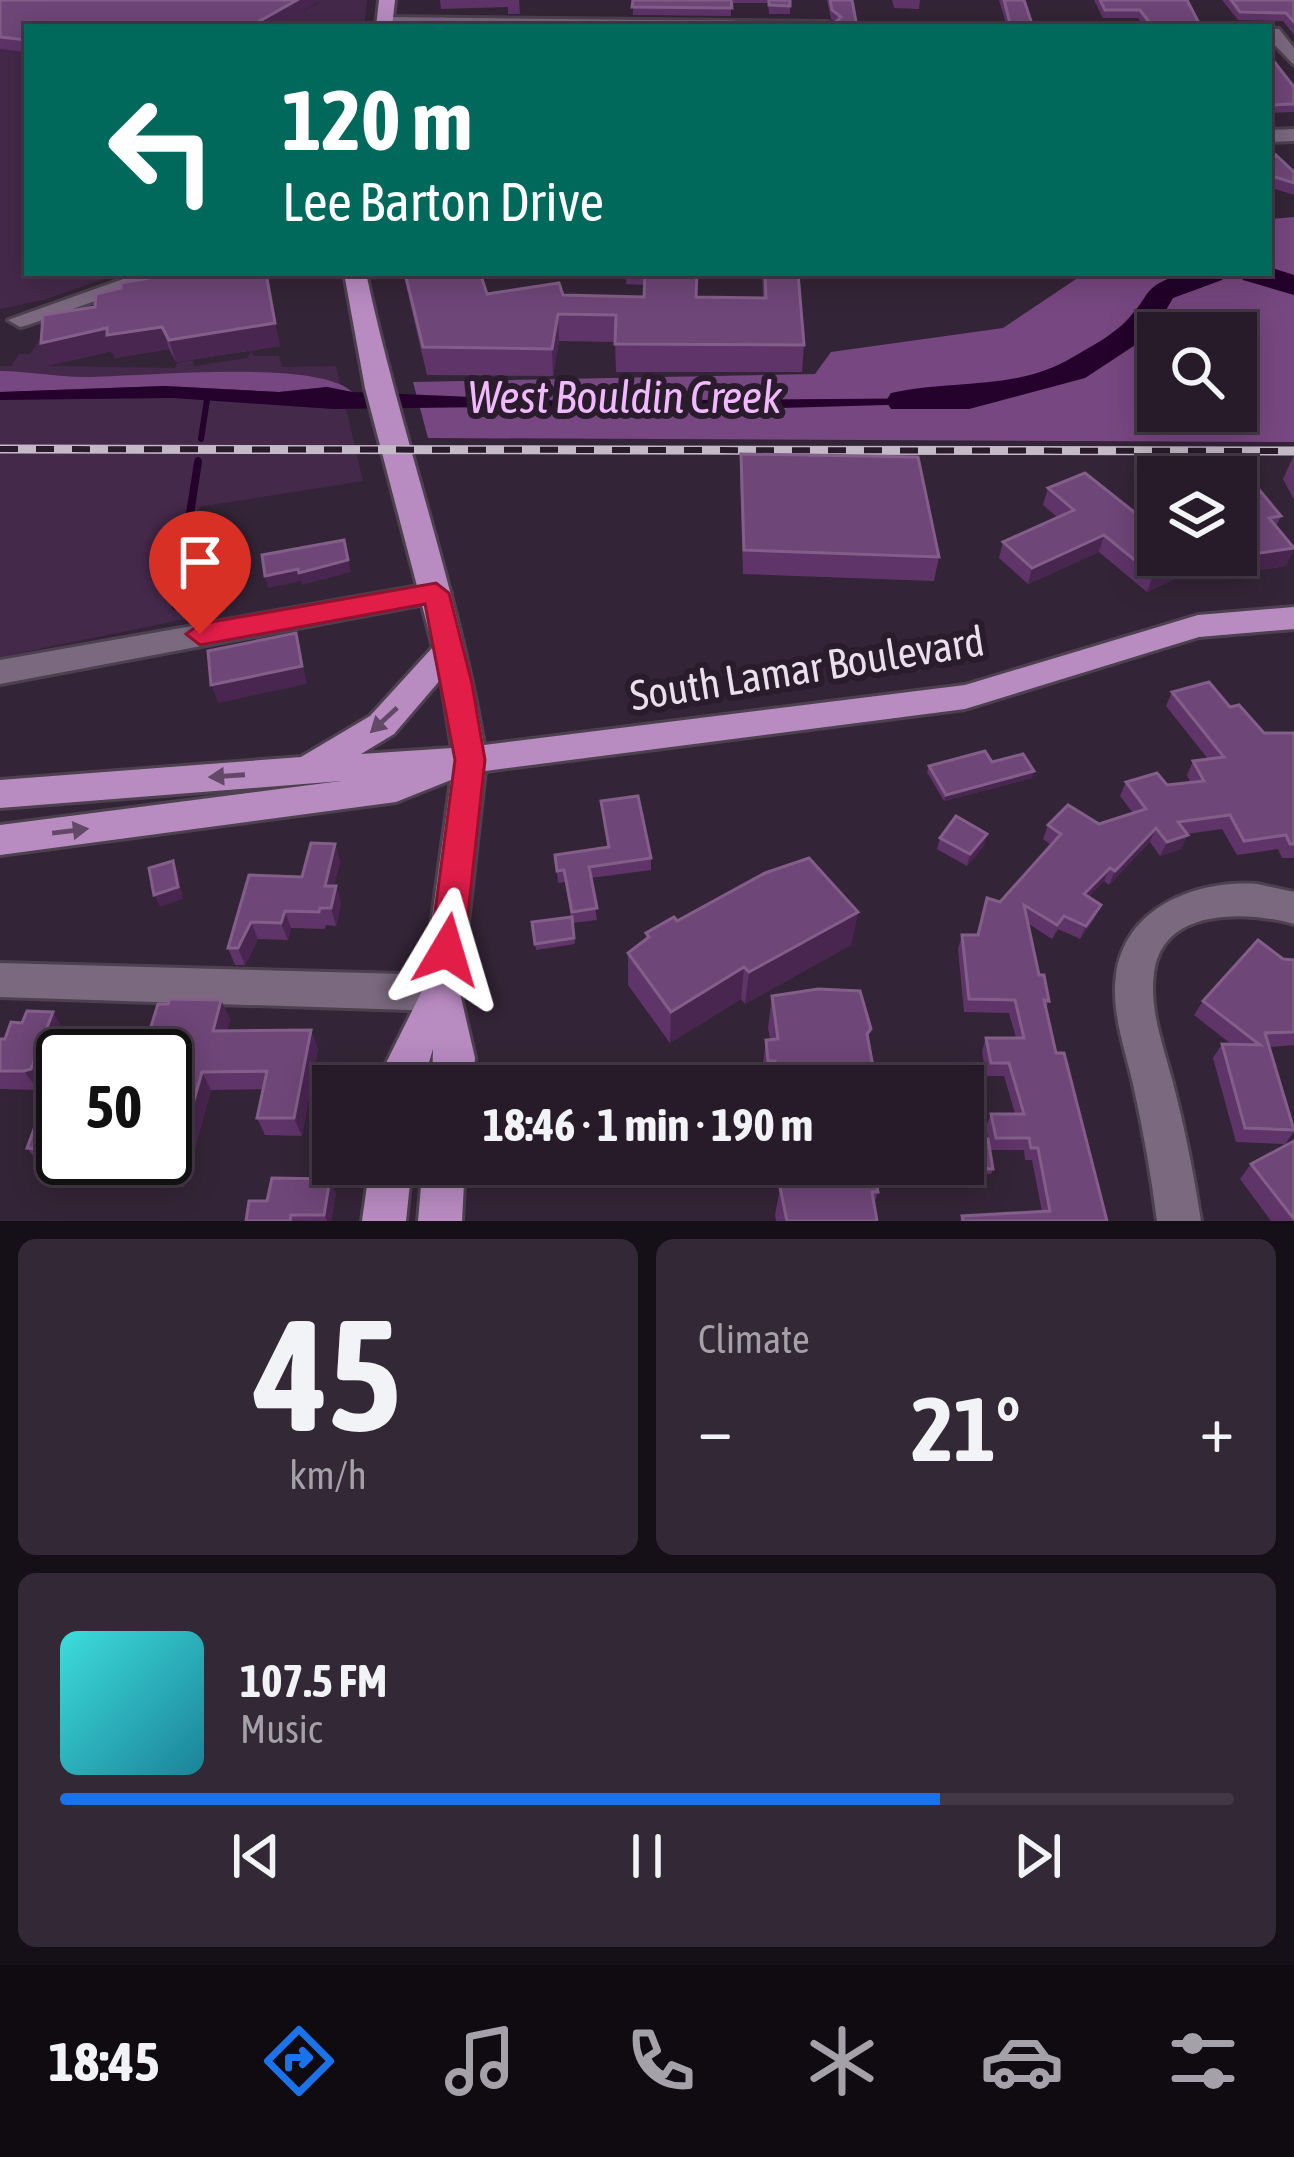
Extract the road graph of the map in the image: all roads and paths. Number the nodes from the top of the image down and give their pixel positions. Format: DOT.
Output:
graph roads {
  1 [pos="811,20"];
  2 [pos="672,24"];
  3 [pos="1272,34"];
  4 [pos="1294,60"];
  5 [pos="153,276"];
  6 [pos="356,276"];
  7 [pos="20,320"];
  8 [pos="436,593"];
  9 [pos="1294,618"];
  10 [pos="448,650"];
  11 [pos="0,672"];
  12 [pos="470,760"];
  13 [pos="305,770"];
  14 [pos="0,794"];
  15 [pos="0,840"];
  16 [pos="1294,908"];
  17 [pos="0,980"];
  18 [pos="441,994"];
  19 [pos="405,1065"];
  20 [pos="454,1065"];
  21 [pos="388,1185"];
  22 [pos="443,1185"];
  23 [pos="384,1221"];
  24 [pos="440,1221"];
  25 [pos="1179,1221"];
  1 -- 2 [label="street"];
  3 -- 4 [label="street"];
  5 -- 7 [label="street"];
  6 -- 8 [label="main road"];
  8 -- 10 [label="main road"];
  8 -- 11 [label="street"];
  9 -- 12 [label="main road, South Lamar Boulevard"];
  10 -- 12 [label="main road"];
  10 -- 13 [label="main road, one-way"];
  12 -- 13 [label="main road, South Lamar Boulevard"];
  15 -- 12 [label="main road, South Lamar Boulevard, one-way"];
  12 -- 18 [label="main road"];
  13 -- 14 [label="main road, South Lamar Boulevard, one-way"];
  16 -- 25 [label="street"];
  17 -- 18 [label="street"];
  18 -- 19 [label="main road"];
  18 -- 20 [label="main road"];
  21 -- 23 [label="main road"];
  22 -- 24 [label="main road"];
}
